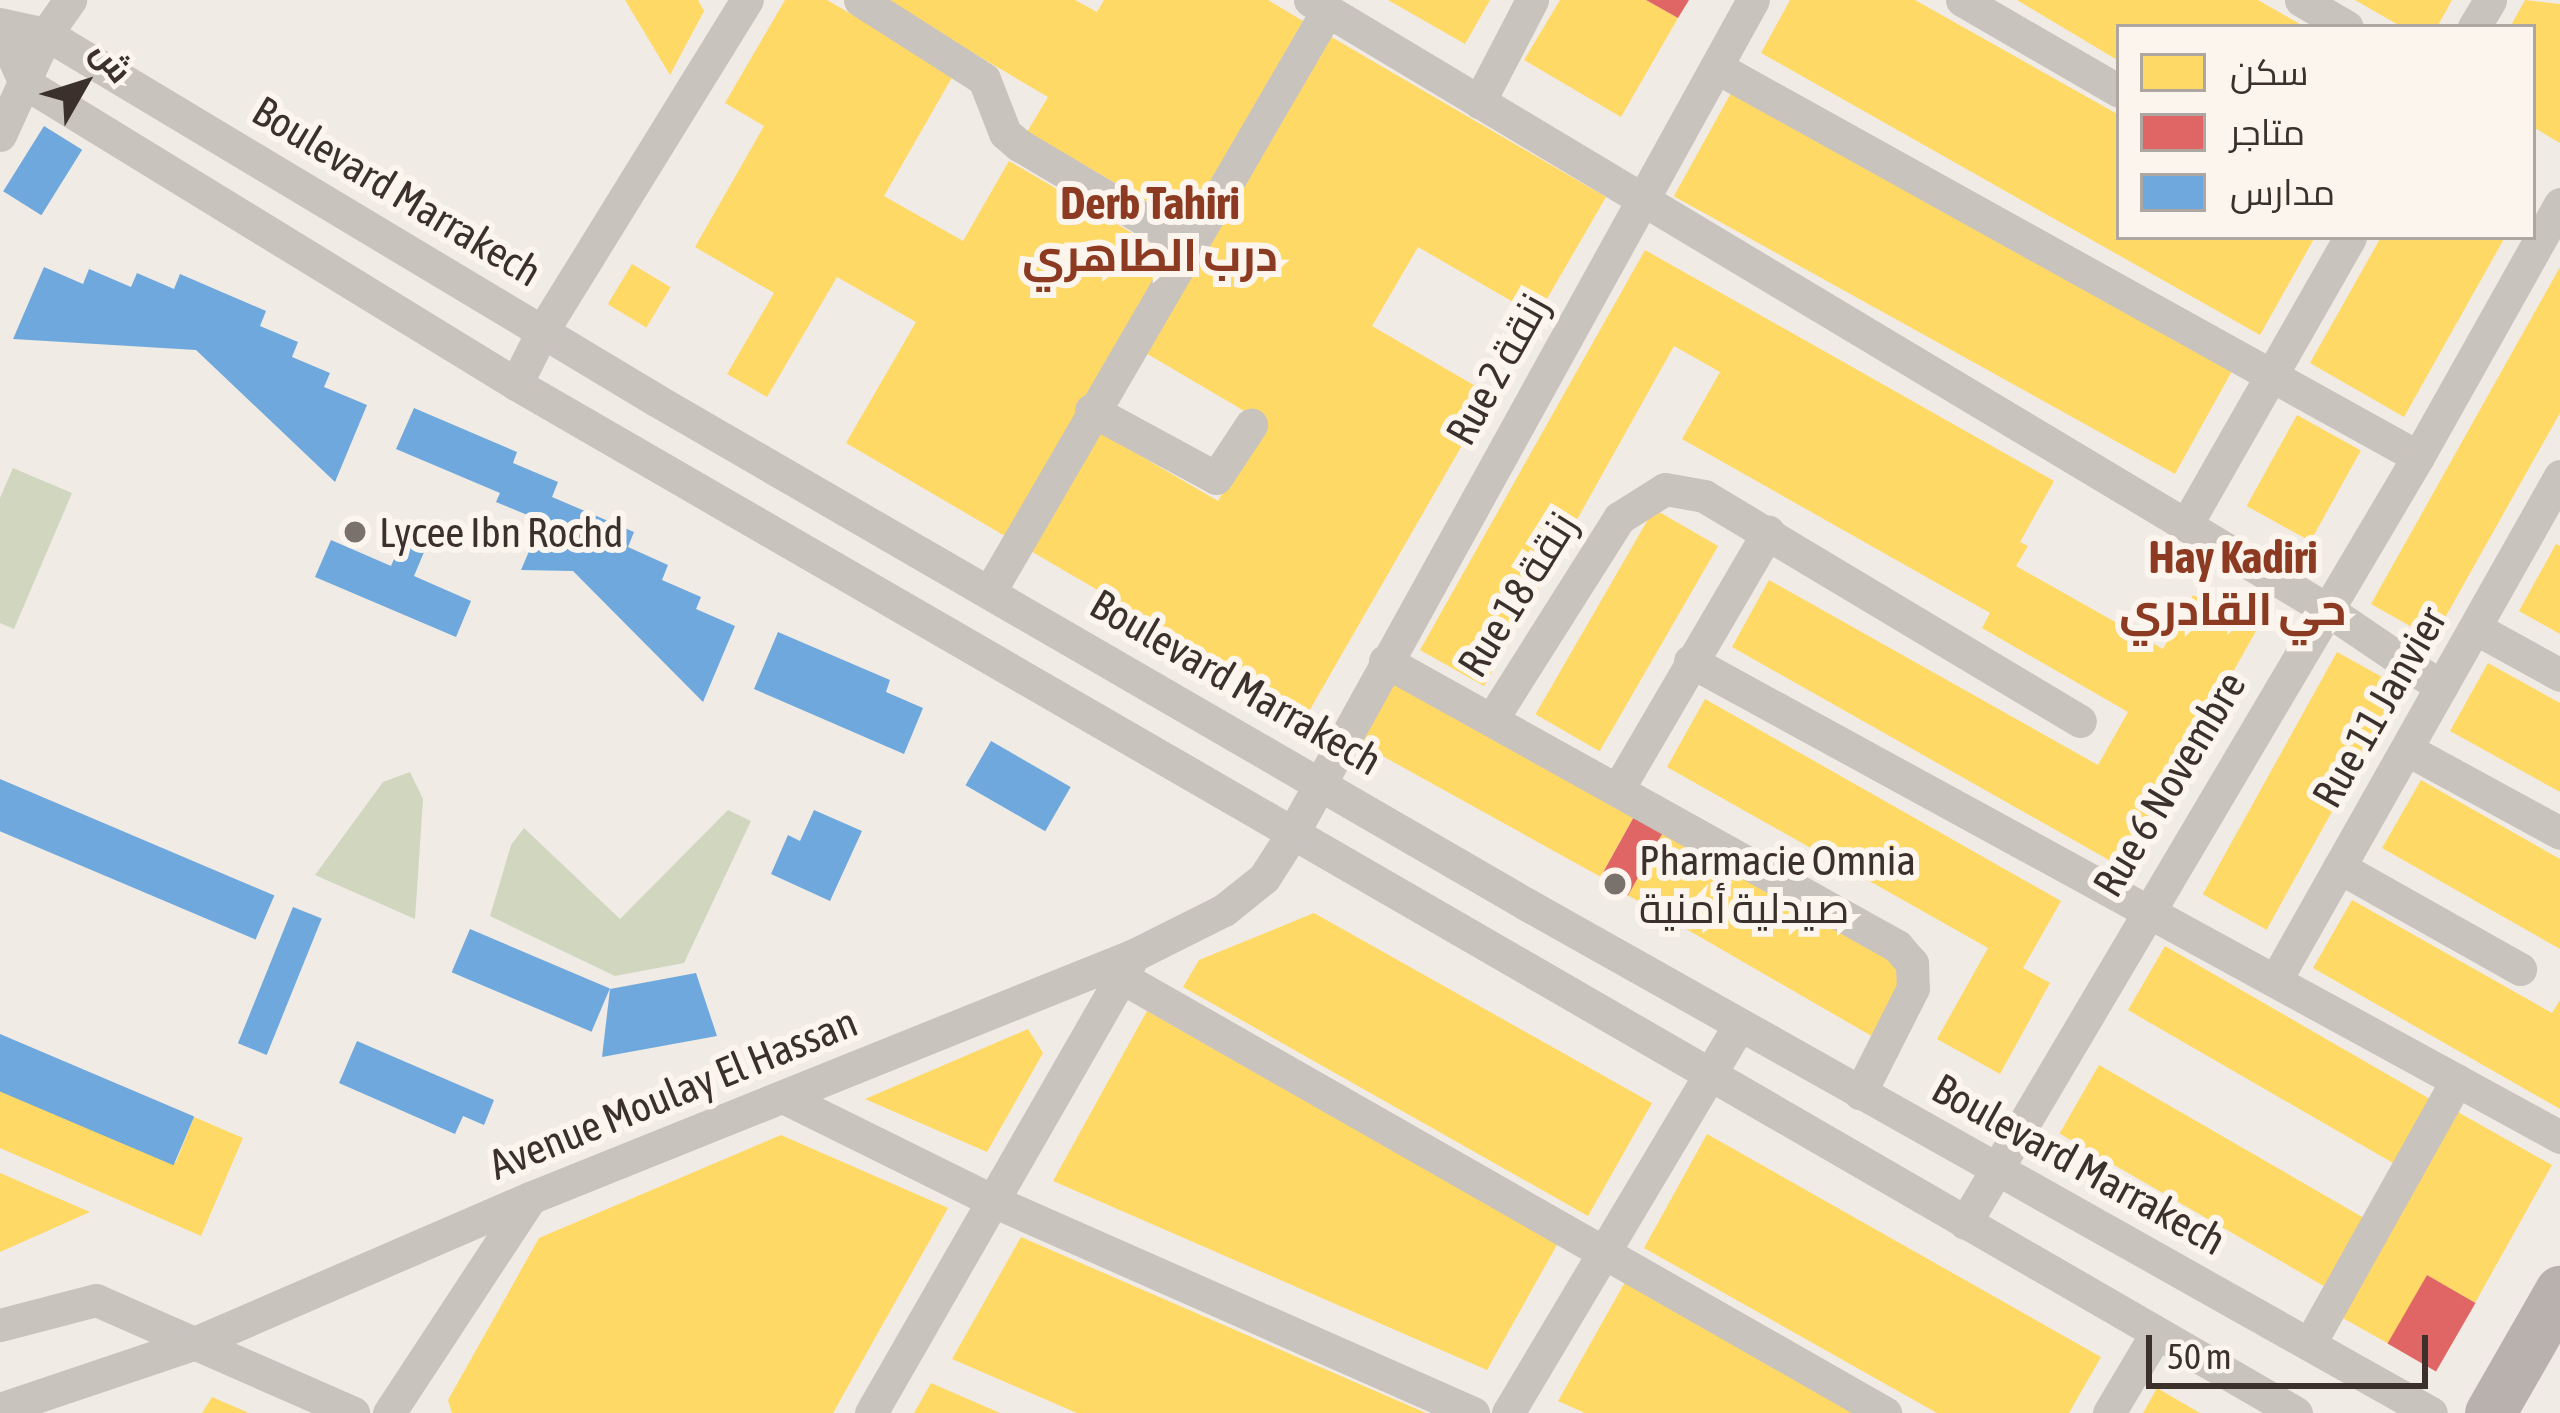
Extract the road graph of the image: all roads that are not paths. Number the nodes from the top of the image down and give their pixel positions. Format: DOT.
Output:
graph roads {
  1 [pos="70,0"];
  2 [pos="747,0"];
  3 [pos="860,0"];
  4 [pos="1532,0"];
  5 [pos="1753,0"];
  6 [pos="1962,0"];
  7 [pos="2301,0"];
  8 [pos="1319,5"];
  9 [pos="2342,24"];
  10 [pos="0,26"];
  11 [pos="46,34"];
  12 [pos="1716,67"];
  13 [pos="25,83"];
  14 [pos="2116,89"];
  15 [pos="1479,102"];
  16 [pos="0,135"];
  17 [pos="2560,201"];
  18 [pos="1641,202"];
  19 [pos="2348,240"];
  20 [pos="1189,246"];
  21 [pos="543,330"];
  22 [pos="2272,375"];
  23 [pos="516,384"];
  24 [pos="1091,410"];
  25 [pos="1251,425"];
  26 [pos="2418,457"];
  27 [pos="2560,476"];
  28 [pos="2551,513"];
  29 [pos="2186,524"];
  30 [pos="1768,532"];
  31 [pos="990,591"];
  32 [pos="2326,609"];
  33 [pos="2476,628"];
  34 [pos="1385,661"];
  35 [pos="1690,661"];
  36 [pos="2560,675"];
  37 [pos="2441,687"];
  38 [pos="1492,719"];
  39 [pos="2080,721"];
  40 [pos="2408,750"];
  41 [pos="1321,783"];
  42 [pos="1618,789"];
  43 [pos="1294,831"];
  44 [pos="2560,833"];
  45 [pos="2339,867"];
  46 [pos="2147,909"];
  47 [pos="1127,966"];
  48 [pos="2520,969"];
  49 [pos="2275,981"];
  50 [pos="1739,1026"];
  51 [pos="1712,1075"];
  52 [pos="2457,1080"];
  53 [pos="1860,1093"];
  54 [pos="783,1097"];
  55 [pos="2560,1137"];
  56 [pos="1992,1168"];
  57 [pos="530,1198"];
  58 [pos="993,1201"];
  59 [pos="1965,1223"];
  60 [pos="1605,1252"];
  61 [pos="2560,1291"];
  62 [pos="0,1325"];
  63 [pos="2156,1334"];
  64 [pos="2310,1343"];
  65 [pos="190,1346"];
  66 [pos="0,1409"];
  67 [pos="353,1413"];
  68 [pos="389,1413"];
  69 [pos="871,1413"];
  70 [pos="1474,1413"];
  71 [pos="1508,1413"];
  72 [pos="1885,1413"];
  73 [pos="2109,1413"];
  74 [pos="2296,1413"];
  75 [pos="2431,1413"];
  76 [pos="2490,1413"];
  1 -- 11 [label="street"];
  2 -- 21 [label="street"];
  3 -- 20 [label="street"];
  4 -- 15 [label="street"];
  5 -- 12 [label="street, Rue 2 زنقة"];
  6 -- 14 [label="street"];
  7 -- 9 [label="street"];
  8 -- 15 [label="street"];
  8 -- 20 [label="street"];
  10 -- 11 [label="street, Boulevard Marrakech"];
  10 -- 13 [label="street, Boulevard Marrakech"];
  11 -- 13 [label="street"];
  11 -- 21 [label="street, Boulevard Marrakech"];
  12 -- 18 [label="street, Rue 2 زنقة"];
  12 -- 22 [label="street"];
  13 -- 16 [label="street"];
  13 -- 23 [label="street"];
  15 -- 18 [label="street"];
  17 -- 26 [label="street, Rue 6 Novembre"];
  18 -- 29 [label="street"];
  18 -- 34 [label="street, Rue 2 زنقة"];
  19 -- 22 [label="street"];
  20 -- 24 [label="street"];
  21 -- 23 [label="street"];
  21 -- 31 [label="street, Boulevard Marrakech"];
  22 -- 26 [label="street"];
  22 -- 29 [label="street"];
  23 -- 43 [label="street"];
  24 -- 25 [label="street"];
  24 -- 31 [label="street"];
  26 -- 32 [label="street, Rue 6 Novembre"];
  27 -- 28 [label="street, Rue 11 Janvier"];
  28 -- 33 [label="street, Rue 11 Janvier"];
  29 -- 32 [label="street"];
  30 -- 35 [label="street"];
  30 -- 38 [label="street, Rue 18 زنقة"];
  30 -- 39 [label="street"];
  31 -- 41 [label="street, Boulevard Marrakech"];
  32 -- 37 [label="street"];
  32 -- 46 [label="street, Rue 6 Novembre"];
  33 -- 36 [label="street"];
  33 -- 37 [label="street, Rue 11 Janvier"];
  34 -- 38 [label="street"];
  34 -- 41 [label="street, Rue 2 زنقة"];
  35 -- 42 [label="street"];
  35 -- 46 [label="street"];
  37 -- 40 [label="street, Rue 11 Janvier"];
  38 -- 42 [label="street"];
  40 -- 44 [label="street"];
  40 -- 45 [label="street, Rue 11 Janvier"];
  41 -- 43 [label="street, Avenue Moulay El Hassan"];
  41 -- 50 [label="street, Boulevard Marrakech"];
  42 -- 53 [label="street"];
  43 -- 47 [label="street, Avenue Moulay El Hassan"];
  43 -- 51 [label="street"];
  45 -- 48 [label="street"];
  45 -- 49 [label="street, Rue 11 Janvier"];
  46 -- 49 [label="street"];
  46 -- 56 [label="street, Rue 6 Novembre"];
  47 -- 54 [label="street, Avenue Moulay El Hassan"];
  47 -- 58 [label="street"];
  47 -- 60 [label="street"];
  49 -- 52 [label="street"];
  50 -- 51 [label="street"];
  50 -- 53 [label="street, Boulevard Marrakech"];
  51 -- 59 [label="street"];
  51 -- 60 [label="street"];
  52 -- 55 [label="street"];
  52 -- 64 [label="street"];
  53 -- 56 [label="street, Boulevard Marrakech"];
  54 -- 57 [label="street, Avenue Moulay El Hassan"];
  54 -- 58 [label="street"];
  56 -- 59 [label="street, Rue 6 Novembre"];
  56 -- 64 [label="street, Boulevard Marrakech"];
  57 -- 65 [label="street, Avenue Moulay El Hassan"];
  57 -- 68 [label="street"];
  58 -- 69 [label="street"];
  58 -- 70 [label="street"];
  59 -- 63 [label="street"];
  60 -- 71 [label="street"];
  60 -- 72 [label="street"];
  61 -- 76 [label="main road"];
  62 -- 65 [label="street"];
  63 -- 73 [label="street"];
  63 -- 74 [label="street"];
  64 -- 75 [label="street, Boulevard Marrakech"];
  65 -- 66 [label="street, Avenue Moulay El Hassan"];
  65 -- 67 [label="street"];
}
